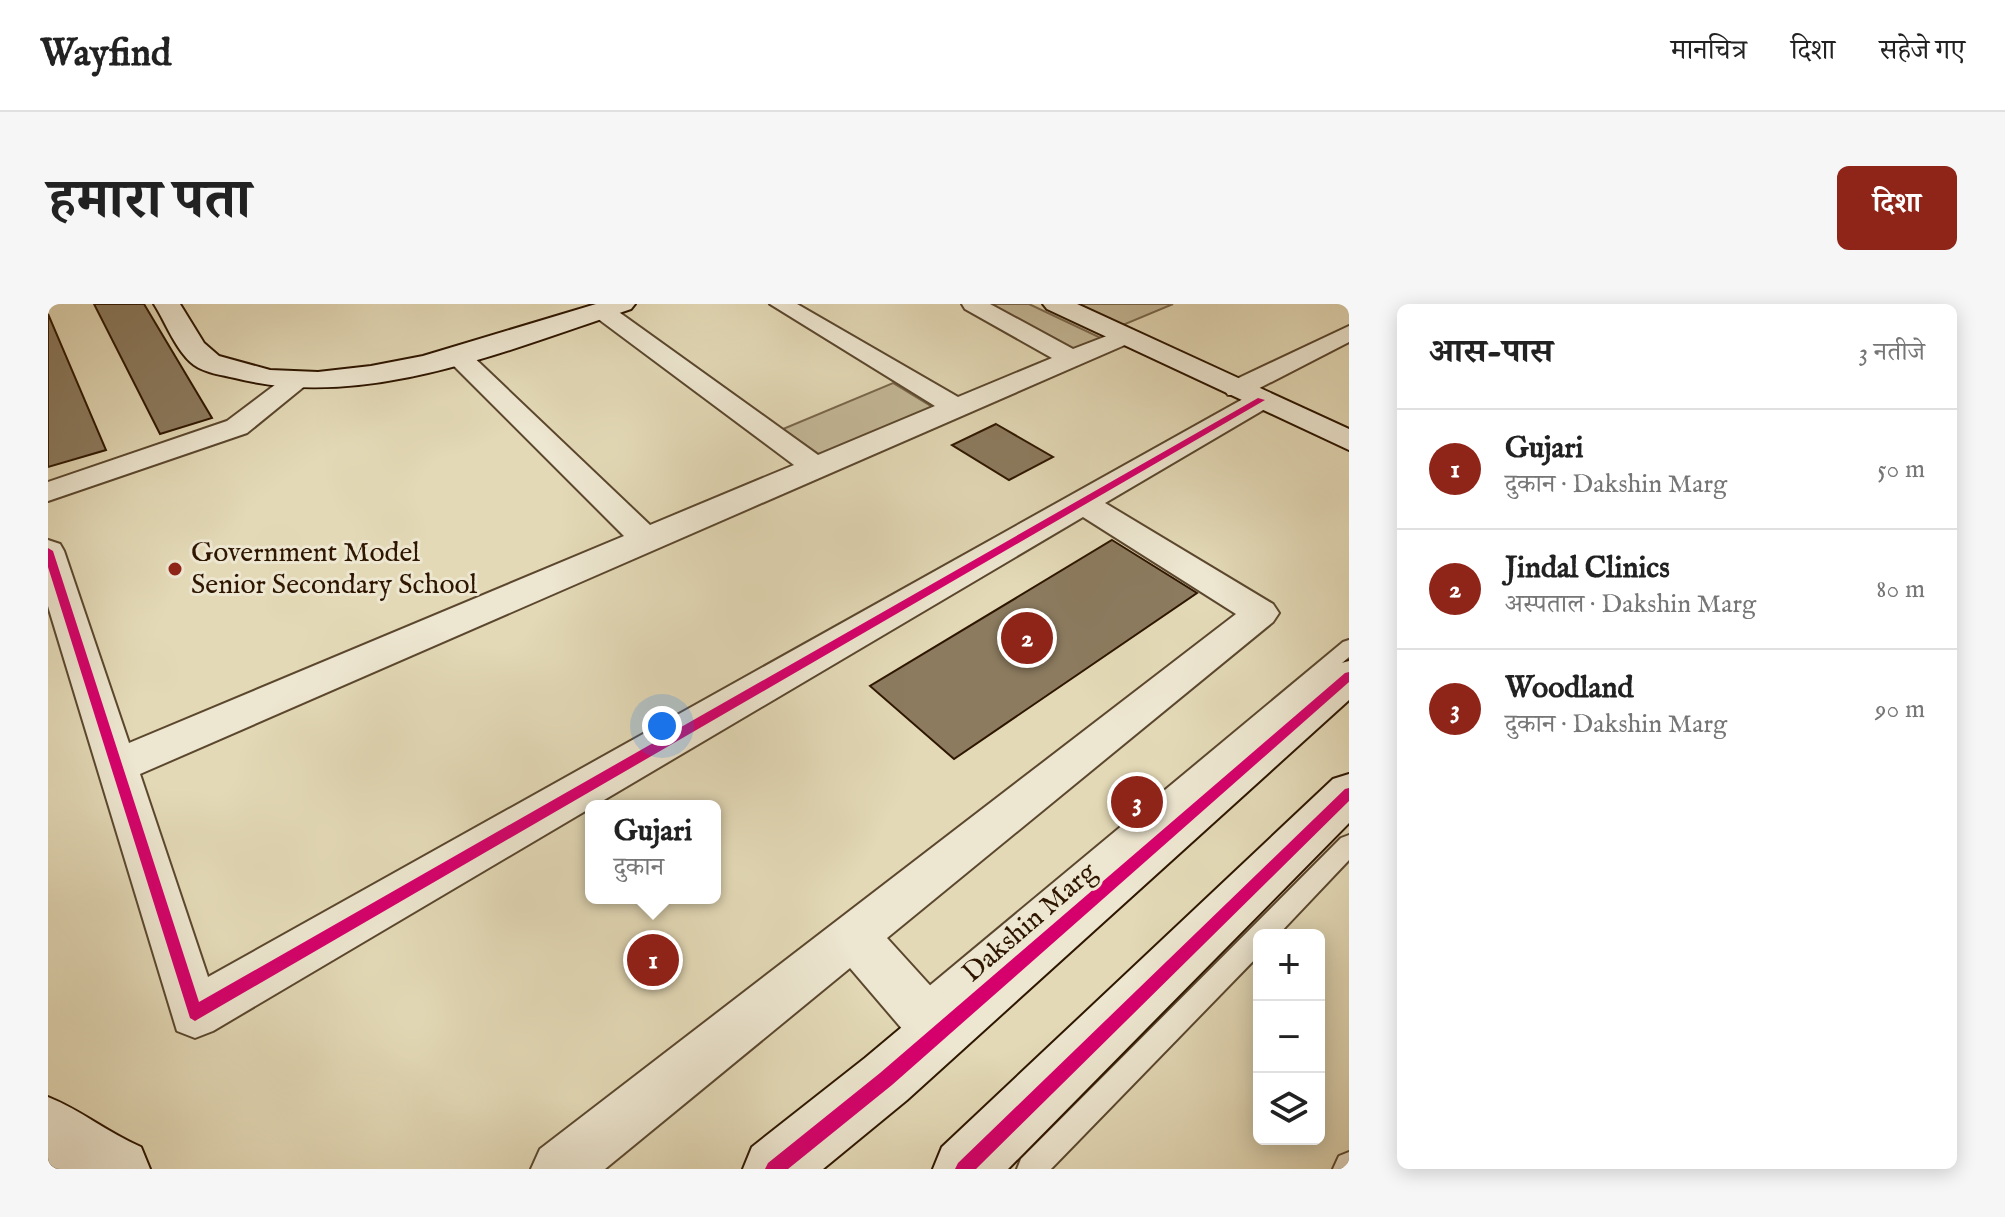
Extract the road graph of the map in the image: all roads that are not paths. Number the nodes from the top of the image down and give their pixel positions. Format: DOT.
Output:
graph roads {
  1 [pos="167,304"];
  2 [pos="781,304"];
  3 [pos="973,304"];
  4 [pos="1056,304"];
  5 [pos="612,307"];
  6 [pos="1349,333"];
  7 [pos="1125,336"];
  8 [pos="456,354"];
  9 [pos="1072,359"];
  10 [pos="297,380"];
  11 [pos="1249,395"];
  12 [pos="957,408"];
  13 [pos="1349,441"];
  14 [pos="817,468"];
  15 [pos="48,492"];
  16 [pos="1083,503"];
  17 [pos="648,541"];
  18 [pos="48,551"];
  19 [pos="1349,647"];
  20 [pos="1349,676"];
  21 [pos="116,766"];
  22 [pos="1349,793"];
  23 [pos="1349,845"];
  24 [pos="1269,929"];
  25 [pos="854,936"];
  26 [pos="1253,945"];
  27 [pos="929,1022"];
  28 [pos="48,1127"];
  29 [pos="978,1167"];
  30 [pos="119,1169"];
  31 [pos="560,1169"];
  32 [pos="774,1169"];
  33 [pos="1031,1169"];
  1 -- 10 [label="street"];
  2 -- 12 [label="street"];
  3 -- 9 [label="street"];
  4 -- 7 [label="street"];
  5 -- 8 [label="street"];
  5 -- 14 [label="street"];
  6 -- 11 [label="street"];
  7 -- 9 [label="street"];
  7 -- 11 [label="street"];
  8 -- 10 [label="street"];
  8 -- 17 [label="street"];
  9 -- 12 [label="street"];
  10 -- 15 [label="street"];
  11 -- 13 [label="street"];
  11 -- 16 [label="street"];
  12 -- 14 [label="street"];
  14 -- 17 [label="street"];
  16 -- 21 [label="street"];
  16 -- 25 [label="street"];
  17 -- 21 [label="street"];
  18 -- 21 [label="street"];
  19 -- 27 [label="lane"];
  20 -- 27 [label="street, Dakshin Marg"];
  22 -- 29 [label="street"];
  23 -- 24 [label="lane"];
  25 -- 27 [label="street"];
  25 -- 31 [label="street"];
  26 -- 33 [label="lane"];
  27 -- 32 [label="street, Dakshin Marg"];
  28 -- 30 [label="street"];
}
